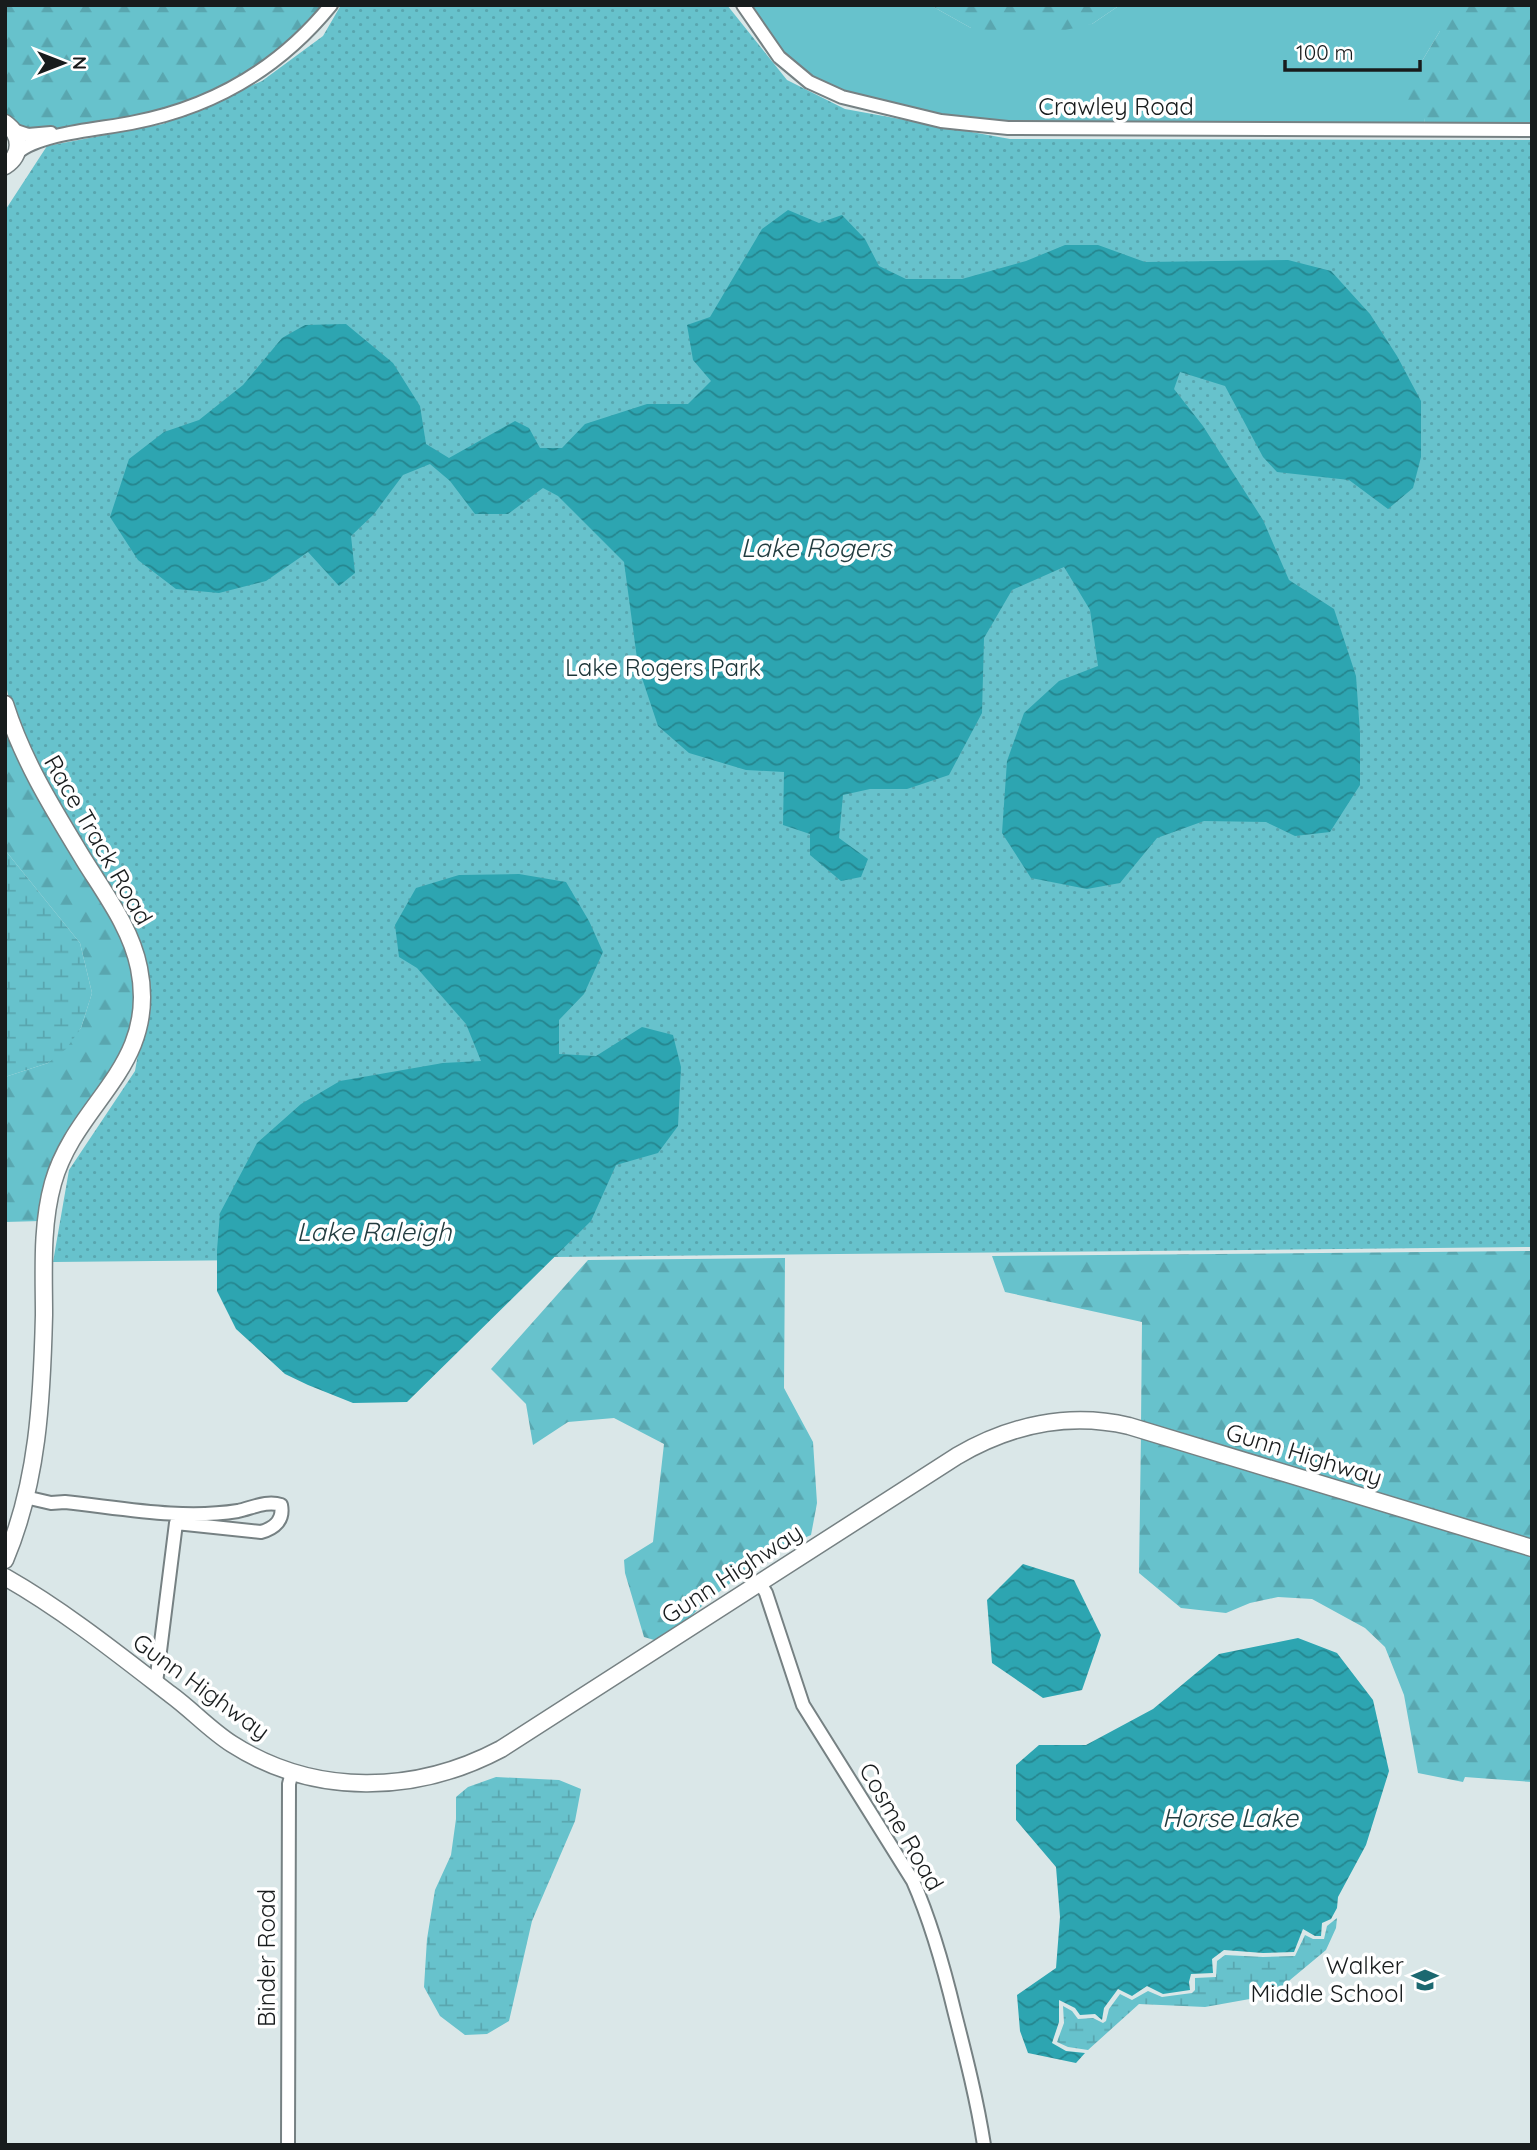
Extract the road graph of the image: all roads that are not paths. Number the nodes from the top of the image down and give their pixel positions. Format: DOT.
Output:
graph roads {
  1 [pos="331,5"];
  2 [pos="743,5"];
  3 [pos="9,127"];
  4 [pos="1532,130"];
  5 [pos="79,132"];
  6 [pos="17,153"];
  7 [pos="5,166"];
  8 [pos="5,704"];
  9 [pos="25,1497"];
  10 [pos="1532,1548"];
  11 [pos="5,1560"];
  12 [pos="5,1577"];
  13 [pos="761,1583"];
  14 [pos="5,1588"];
  15 [pos="156,1684"];
  16 [pos="213,1731"];
  17 [pos="292,1772"];
  18 [pos="288,2145"];
  19 [pos="984,2145"];
  1 -- 5 [label="street"];
  2 -- 4 [label="street, Crawley Road"];
  3 -- 5 [label="street"];
  3 -- 6 [label="main road"];
  5 -- 6 [label="street"];
  6 -- 7 [label="main road"];
  8 -- 9 [label="main road, Race Track Road"];
  9 -- 11 [label="main road, Race Track Road"];
  9 -- 15 [label="street"];
  10 -- 13 [label="main road, Gunn Highway"];
  12 -- 15 [label="main road, Gunn Highway"];
  13 -- 17 [label="main road, Gunn Highway"];
  13 -- 19 [label="street, Cosme Road"];
  14 -- 16 [label="main road"];
  15 -- 16 [label="main road, Gunn Highway"];
  16 -- 17 [label="main road, Gunn Highway"];
  17 -- 18 [label="street, Binder Road"];
}
